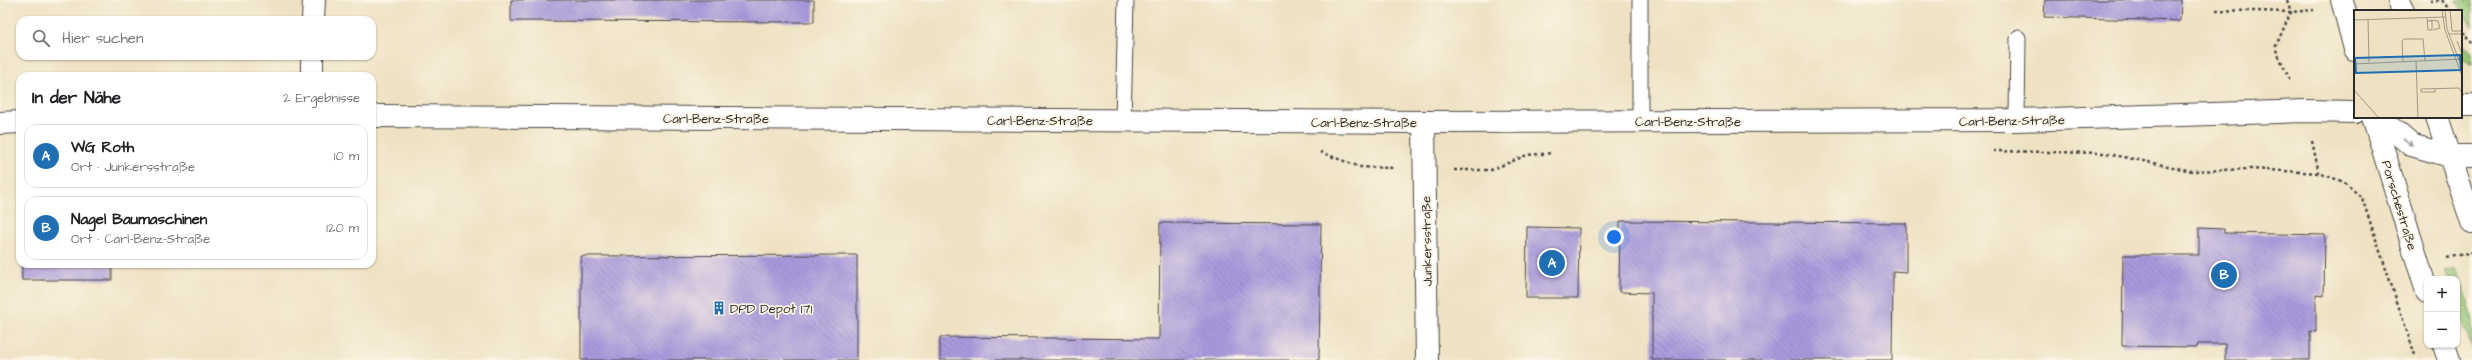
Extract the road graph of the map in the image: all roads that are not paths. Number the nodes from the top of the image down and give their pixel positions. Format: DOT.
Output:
graph roads {
  1 [pos="314,0"];
  2 [pos="1126,0"];
  3 [pos="1640,0"];
  4 [pos="2342,0"];
  5 [pos="2399,0"];
  6 [pos="2403,10"];
  7 [pos="313,16"];
  8 [pos="2018,38"];
  9 [pos="2354,45"];
  10 [pos="312,60"];
  11 [pos="312,72"];
  12 [pos="2354,112"];
  13 [pos="376,116"];
  14 [pos="2373,118"];
  15 [pos="2379,118"];
  16 [pos="2438,118"];
  17 [pos="2017,120"];
  18 [pos="1123,121"];
  19 [pos="1640,121"];
  20 [pos="16,122"];
  21 [pos="1424,122"];
  22 [pos="0,123"];
  23 [pos="2450,156"];
  24 [pos="2472,156"];
  25 [pos="2472,222"];
  26 [pos="2424,282"];
  27 [pos="2445,348"];
  28 [pos="1427,360"];
  29 [pos="2449,360"];
  1 -- 7 [label="street"];
  2 -- 18 [label="lane"];
  3 -- 19 [label="lane"];
  4 -- 9 [label="street"];
  5 -- 6 [label="street"];
  8 -- 17 [label="lane"];
  10 -- 11 [label="street"];
  12 -- 17 [label="street, Carl-Benz-Straße"];
  13 -- 18 [label="street, Carl-Benz-Straße"];
  14 -- 26 [label="street, Porschestraße"];
  15 -- 23 [label="street, one-way"];
  16 -- 23 [label="street"];
  17 -- 19 [label="street, Carl-Benz-Straße"];
  18 -- 21 [label="street, Carl-Benz-Straße"];
  19 -- 21 [label="street, Carl-Benz-Straße"];
  20 -- 22 [label="street"];
  21 -- 28 [label="street, Junkersstraße"];
  23 -- 24 [label="street"];
  23 -- 25 [label="street"];
  27 -- 29 [label="street"];
}
